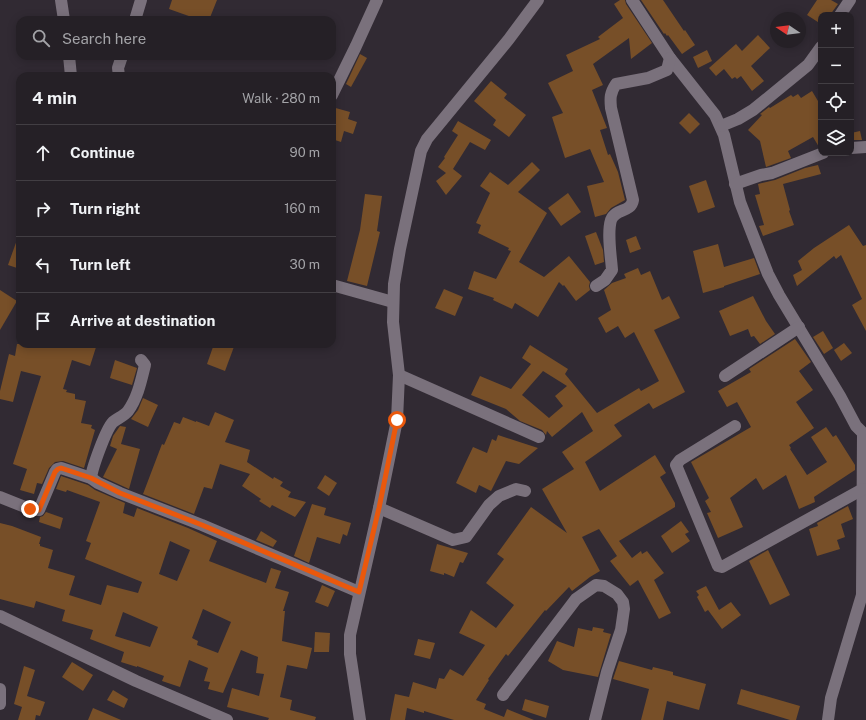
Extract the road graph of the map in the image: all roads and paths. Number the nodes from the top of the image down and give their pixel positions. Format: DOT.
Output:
graph roads {
  1 [pos="61,0"];
  2 [pos="141,0"];
  3 [pos="377,0"];
  4 [pos="538,0"];
  5 [pos="632,0"];
  6 [pos="850,0"];
  7 [pos="842,12"];
  8 [pos="63,16"];
  9 [pos="135,16"];
  10 [pos="820,48"];
  11 [pos="670,58"];
  12 [pos="69,60"];
  13 [pos="121,60"];
  14 [pos="71,72"];
  15 [pos="118,72"];
  16 [pos="336,87"];
  17 [pos="721,126"];
  18 [pos="866,147"];
  19 [pos="854,148"];
  20 [pos="818,155"];
  21 [pos="735,184"];
  22 [pos="336,286"];
  23 [pos="596,286"];
  24 [pos="393,302"];
  25 [pos="798,327"];
  26 [pos="141,360"];
  27 [pos="398,375"];
  28 [pos="725,376"];
  29 [pos="735,426"];
  30 [pos="864,433"];
  31 [pos="539,437"];
  32 [pos="91,478"];
  33 [pos="863,489"];
  34 [pos="525,491"];
  35 [pos="0,497"];
  36 [pos="379,508"];
  37 [pos="359,592"];
  38 [pos="0,616"];
  39 [pos="0,689"];
  40 [pos="503,695"];
  41 [pos="0,704"];
  42 [pos="227,720"];
  43 [pos="360,720"];
  44 [pos="595,720"];
  45 [pos="828,720"];
  1 -- 8 [label="street"];
  2 -- 9 [label="street"];
  3 -- 16 [label="street"];
  4 -- 24 [label="street"];
  5 -- 11 [label="street"];
  6 -- 7 [label="street"];
  10 -- 17 [label="street"];
  11 -- 17 [label="street"];
  11 -- 23 [label="street"];
  12 -- 14 [label="street"];
  13 -- 15 [label="street"];
  17 -- 21 [label="street"];
  18 -- 19 [label="street"];
  20 -- 21 [label="street"];
  21 -- 25 [label="street"];
  22 -- 24 [label="street"];
  24 -- 27 [label="street"];
  25 -- 28 [label="street"];
  25 -- 30 [label="street"];
  26 -- 32 [label="street"];
  27 -- 31 [label="street"];
  27 -- 36 [label="street"];
  29 -- 33 [label="street"];
  30 -- 33 [label="street"];
  32 -- 35 [label="street"];
  32 -- 37 [label="street"];
  33 -- 45 [label="street"];
  34 -- 36 [label="street"];
  36 -- 37 [label="street"];
  37 -- 43 [label="street"];
  38 -- 42 [label="street"];
  39 -- 41 [label="street"];
  40 -- 44 [label="street"];
}
